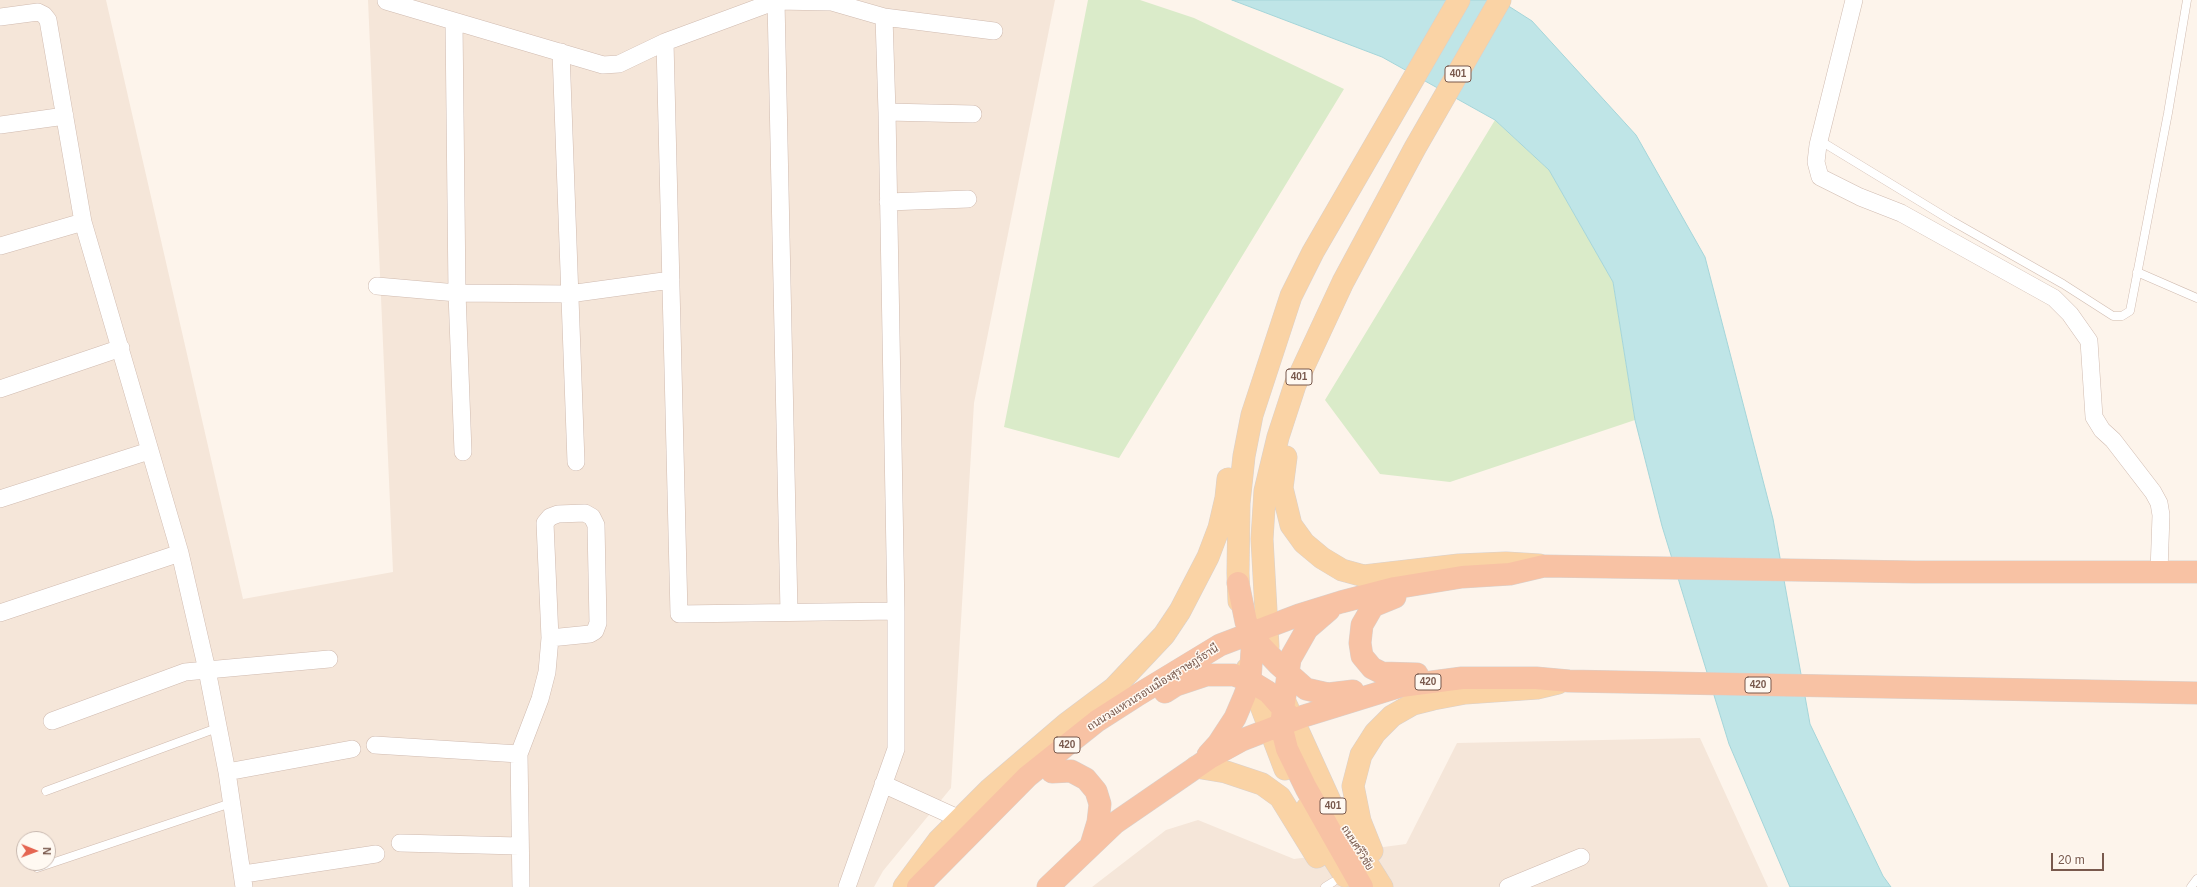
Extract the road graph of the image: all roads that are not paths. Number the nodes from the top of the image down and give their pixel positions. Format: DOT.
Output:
graph roads {
  1 [pos="1459,0"];
  2 [pos="1500,0"];
  3 [pos="1854,0"];
  4 [pos="2187,0"];
  5 [pos="386,1"];
  6 [pos="776,1"];
  7 [pos="0,17"];
  8 [pos="884,17"];
  9 [pos="454,22"];
  10 [pos="994,31"];
  11 [pos="665,42"];
  12 [pos="561,52"];
  13 [pos="887,112"];
  14 [pos="973,114"];
  15 [pos="65,116"];
  16 [pos="0,125"];
  17 [pos="1819,140"];
  18 [pos="968,199"];
  19 [pos="888,202"];
  20 [pos="1380,214"];
  21 [pos="83,222"];
  22 [pos="0,246"];
  23 [pos="2137,272"];
  24 [pos="671,280"];
  25 [pos="377,286"];
  26 [pos="457,293"];
  27 [pos="569,294"];
  28 [pos="1291,296"];
  29 [pos="2197,298"];
  30 [pos="121,348"];
  31 [pos="0,389"];
  32 [pos="149,451"];
  33 [pos="463,452"];
  34 [pos="576,462"];
  35 [pos="0,499"];
  36 [pos="180,554"];
  37 [pos="1544,566"];
  38 [pos="2159,572"];
  39 [pos="2197,572"];
  40 [pos="1474,576"];
  41 [pos="1341,602"];
  42 [pos="896,610"];
  43 [pos="789,612"];
  44 [pos="0,613"];
  45 [pos="1254,633"];
  46 [pos="550,638"];
  47 [pos="1268,654"];
  48 [pos="329,659"];
  49 [pos="207,670"];
  50 [pos="1287,673"];
  51 [pos="1417,674"];
  52 [pos="1250,681"];
  53 [pos="1569,681"];
  54 [pos="2197,693"];
  55 [pos="1282,716"];
  56 [pos="52,721"];
  57 [pos="217,728"];
  58 [pos="375,745"];
  59 [pos="352,749"];
  60 [pos="519,754"];
  61 [pos="1196,767"];
  62 [pos="227,772"];
  63 [pos="1052,772"];
  64 [pos="883,784"];
  65 [pos="46,791"];
  66 [pos="231,803"];
  67 [pos="960,818"];
  68 [pos="400,843"];
  69 [pos="1091,845"];
  70 [pos="519,846"];
  71 [pos="376,854"];
  72 [pos="1581,857"];
  73 [pos="56,862"];
  74 [pos="2197,879"];
  75 [pos="244,881"];
  76 [pos="1337,886"];
  77 [pos="521,887"];
  78 [pos="847,887"];
  79 [pos="904,887"];
  80 [pos="918,887"];
  81 [pos="935,887"];
  82 [pos="1048,887"];
  83 [pos="1362,887"];
  84 [pos="1382,887"];
  85 [pos="1394,887"];
  86 [pos="1508,887"];
  87 [pos="2191,887"];
  1 -- 28 [label="main road, 401"];
  2 -- 20 [label="main road, 401"];
  3 -- 17 [label="street"];
  4 -- 23 [label="lane"];
  5 -- 9 [label="street"];
  6 -- 8 [label="street"];
  6 -- 11 [label="street"];
  6 -- 43 [label="street"];
  7 -- 15 [label="street"];
  8 -- 10 [label="street"];
  8 -- 13 [label="street"];
  9 -- 12 [label="street"];
  9 -- 26 [label="street"];
  11 -- 12 [label="street"];
  11 -- 24 [label="street"];
  12 -- 27 [label="street"];
  13 -- 14 [label="street"];
  13 -- 19 [label="street"];
  15 -- 16 [label="street"];
  15 -- 21 [label="street"];
  17 -- 23 [label="lane"];
  17 -- 38 [label="street"];
  18 -- 19 [label="street"];
  19 -- 42 [label="street"];
  20 -- 37 [label="main road"];
  20 -- 45 [label="main road, 401"];
  21 -- 22 [label="street"];
  21 -- 30 [label="street"];
  23 -- 29 [label="lane"];
  24 -- 27 [label="street"];
  24 -- 43 [label="street"];
  25 -- 26 [label="street"];
  26 -- 27 [label="street"];
  26 -- 33 [label="street"];
  27 -- 34 [label="street"];
  28 -- 45 [label="main road, 401"];
  28 -- 67 [label="main road"];
  30 -- 31 [label="street"];
  30 -- 32 [label="street"];
  32 -- 35 [label="street"];
  32 -- 36 [label="street"];
  36 -- 44 [label="street"];
  36 -- 49 [label="street"];
  37 -- 38 [label="highway, 420"];
  37 -- 40 [label="highway, 420"];
  38 -- 39 [label="highway, 420"];
  40 -- 41 [label="highway, 420"];
  40 -- 51 [label="highway"];
  41 -- 45 [label="highway, 420"];
  41 -- 50 [label="highway"];
  42 -- 43 [label="street"];
  42 -- 64 [label="street"];
  45 -- 47 [label="main road, 401"];
  45 -- 52 [label="highway"];
  45 -- 80 [label="highway, ถนนวงแหวนรอบเมืองสุราษฎร์ธานี / 420"];
  46 -- 46 [label="street"];
  46 -- 60 [label="street"];
  47 -- 50 [label="highway"];
  47 -- 55 [label="main road, 401"];
  48 -- 49 [label="street"];
  49 -- 56 [label="street"];
  49 -- 57 [label="street"];
  50 -- 51 [label="highway"];
  50 -- 55 [label="highway"];
  51 -- 53 [label="highway"];
  52 -- 55 [label="main road, 401"];
  52 -- 61 [label="highway"];
  52 -- 63 [label="highway"];
  53 -- 54 [label="highway, 420"];
  53 -- 55 [label="highway, 420"];
  53 -- 85 [label="main road"];
  55 -- 61 [label="highway, 420"];
  55 -- 76 [label="main road, 401"];
  55 -- 83 [label="highway"];
  55 -- 84 [label="main road, ถนนศรีวิชัย / 401"];
  57 -- 62 [label="street"];
  57 -- 65 [label="lane"];
  58 -- 60 [label="street"];
  59 -- 62 [label="street"];
  60 -- 70 [label="street"];
  61 -- 69 [label="highway, 420"];
  61 -- 76 [label="main road"];
  62 -- 66 [label="street"];
  63 -- 69 [label="highway"];
  63 -- 81 [label="highway"];
  64 -- 67 [label="street"];
  64 -- 78 [label="street"];
  66 -- 73 [label="lane"];
  66 -- 75 [label="street"];
  67 -- 79 [label="main road"];
  68 -- 70 [label="street"];
  69 -- 82 [label="highway, 420"];
  70 -- 77 [label="street"];
  71 -- 75 [label="street"];
  72 -- 86 [label="street"];
  74 -- 87 [label="lane"];
}
